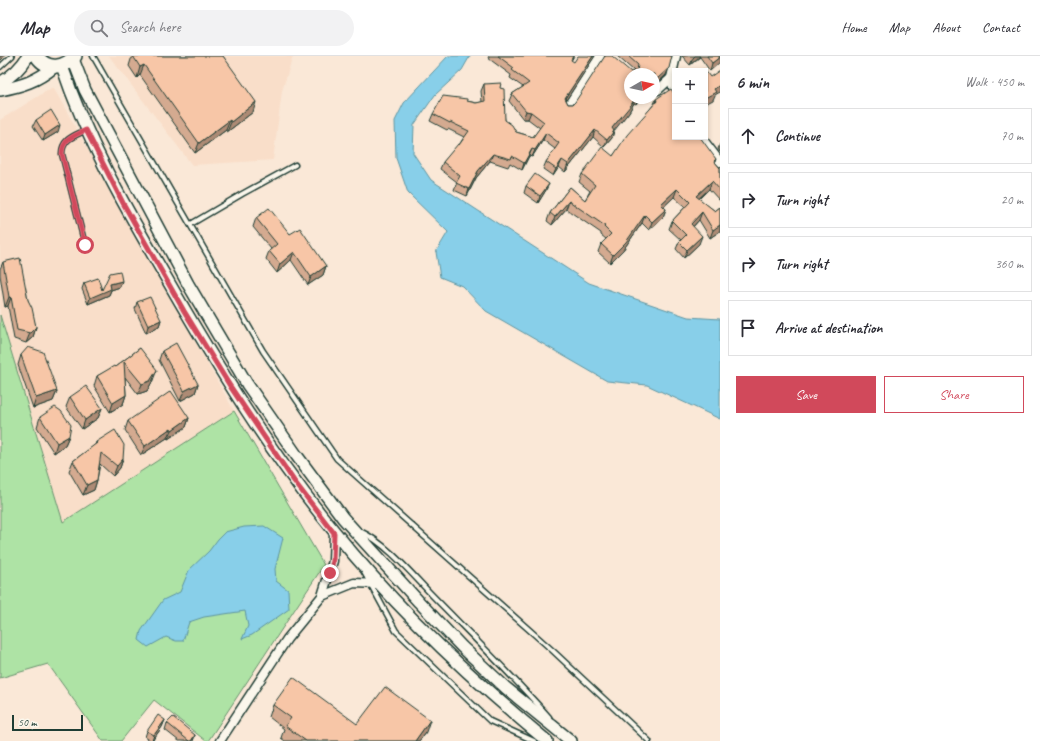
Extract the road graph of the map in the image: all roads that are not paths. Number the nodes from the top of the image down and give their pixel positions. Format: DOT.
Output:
graph roads {
  1 [pos="12,56"];
  2 [pos="28,56"];
  3 [pos="37,56"];
  4 [pos="93,56"];
  5 [pos="600,56"];
  6 [pos="676,56"];
  7 [pos="69,60"];
  8 [pos="0,67"];
  9 [pos="670,78"];
  10 [pos="0,83"];
  11 [pos="672,86"];
  12 [pos="660,88"];
  13 [pos="0,90"];
  14 [pos="568,106"];
  15 [pos="86,130"];
  16 [pos="703,140"];
  17 [pos="720,162"];
  18 [pos="295,165"];
  19 [pos="191,224"];
  20 [pos="85,245"];
  21 [pos="334,533"];
  22 [pos="374,584"];
  23 [pos="322,596"];
  24 [pos="570,740"];
  25 [pos="220,741"];
  26 [pos="534,741"];
  27 [pos="548,741"];
  28 [pos="649,741"];
  1 -- 8 [label="lane"];
  2 -- 10 [label="main road"];
  3 -- 7 [label="main road"];
  4 -- 19 [label="lane"];
  5 -- 14 [label="street"];
  6 -- 9 [label="street"];
  7 -- 13 [label="main road"];
  7 -- 15 [label="main road"];
  7 -- 24 [label="main road"];
  9 -- 11 [label="street"];
  9 -- 12 [label="street"];
  15 -- 20 [label="lane"];
  15 -- 21 [label="main road"];
  16 -- 17 [label="street"];
  18 -- 19 [label="lane"];
  19 -- 28 [label="lane"];
  21 -- 22 [label="main road"];
  21 -- 23 [label="street"];
  22 -- 23 [label="street"];
  22 -- 26 [label="lane"];
  22 -- 27 [label="main road"];
  23 -- 25 [label="street"];
}
